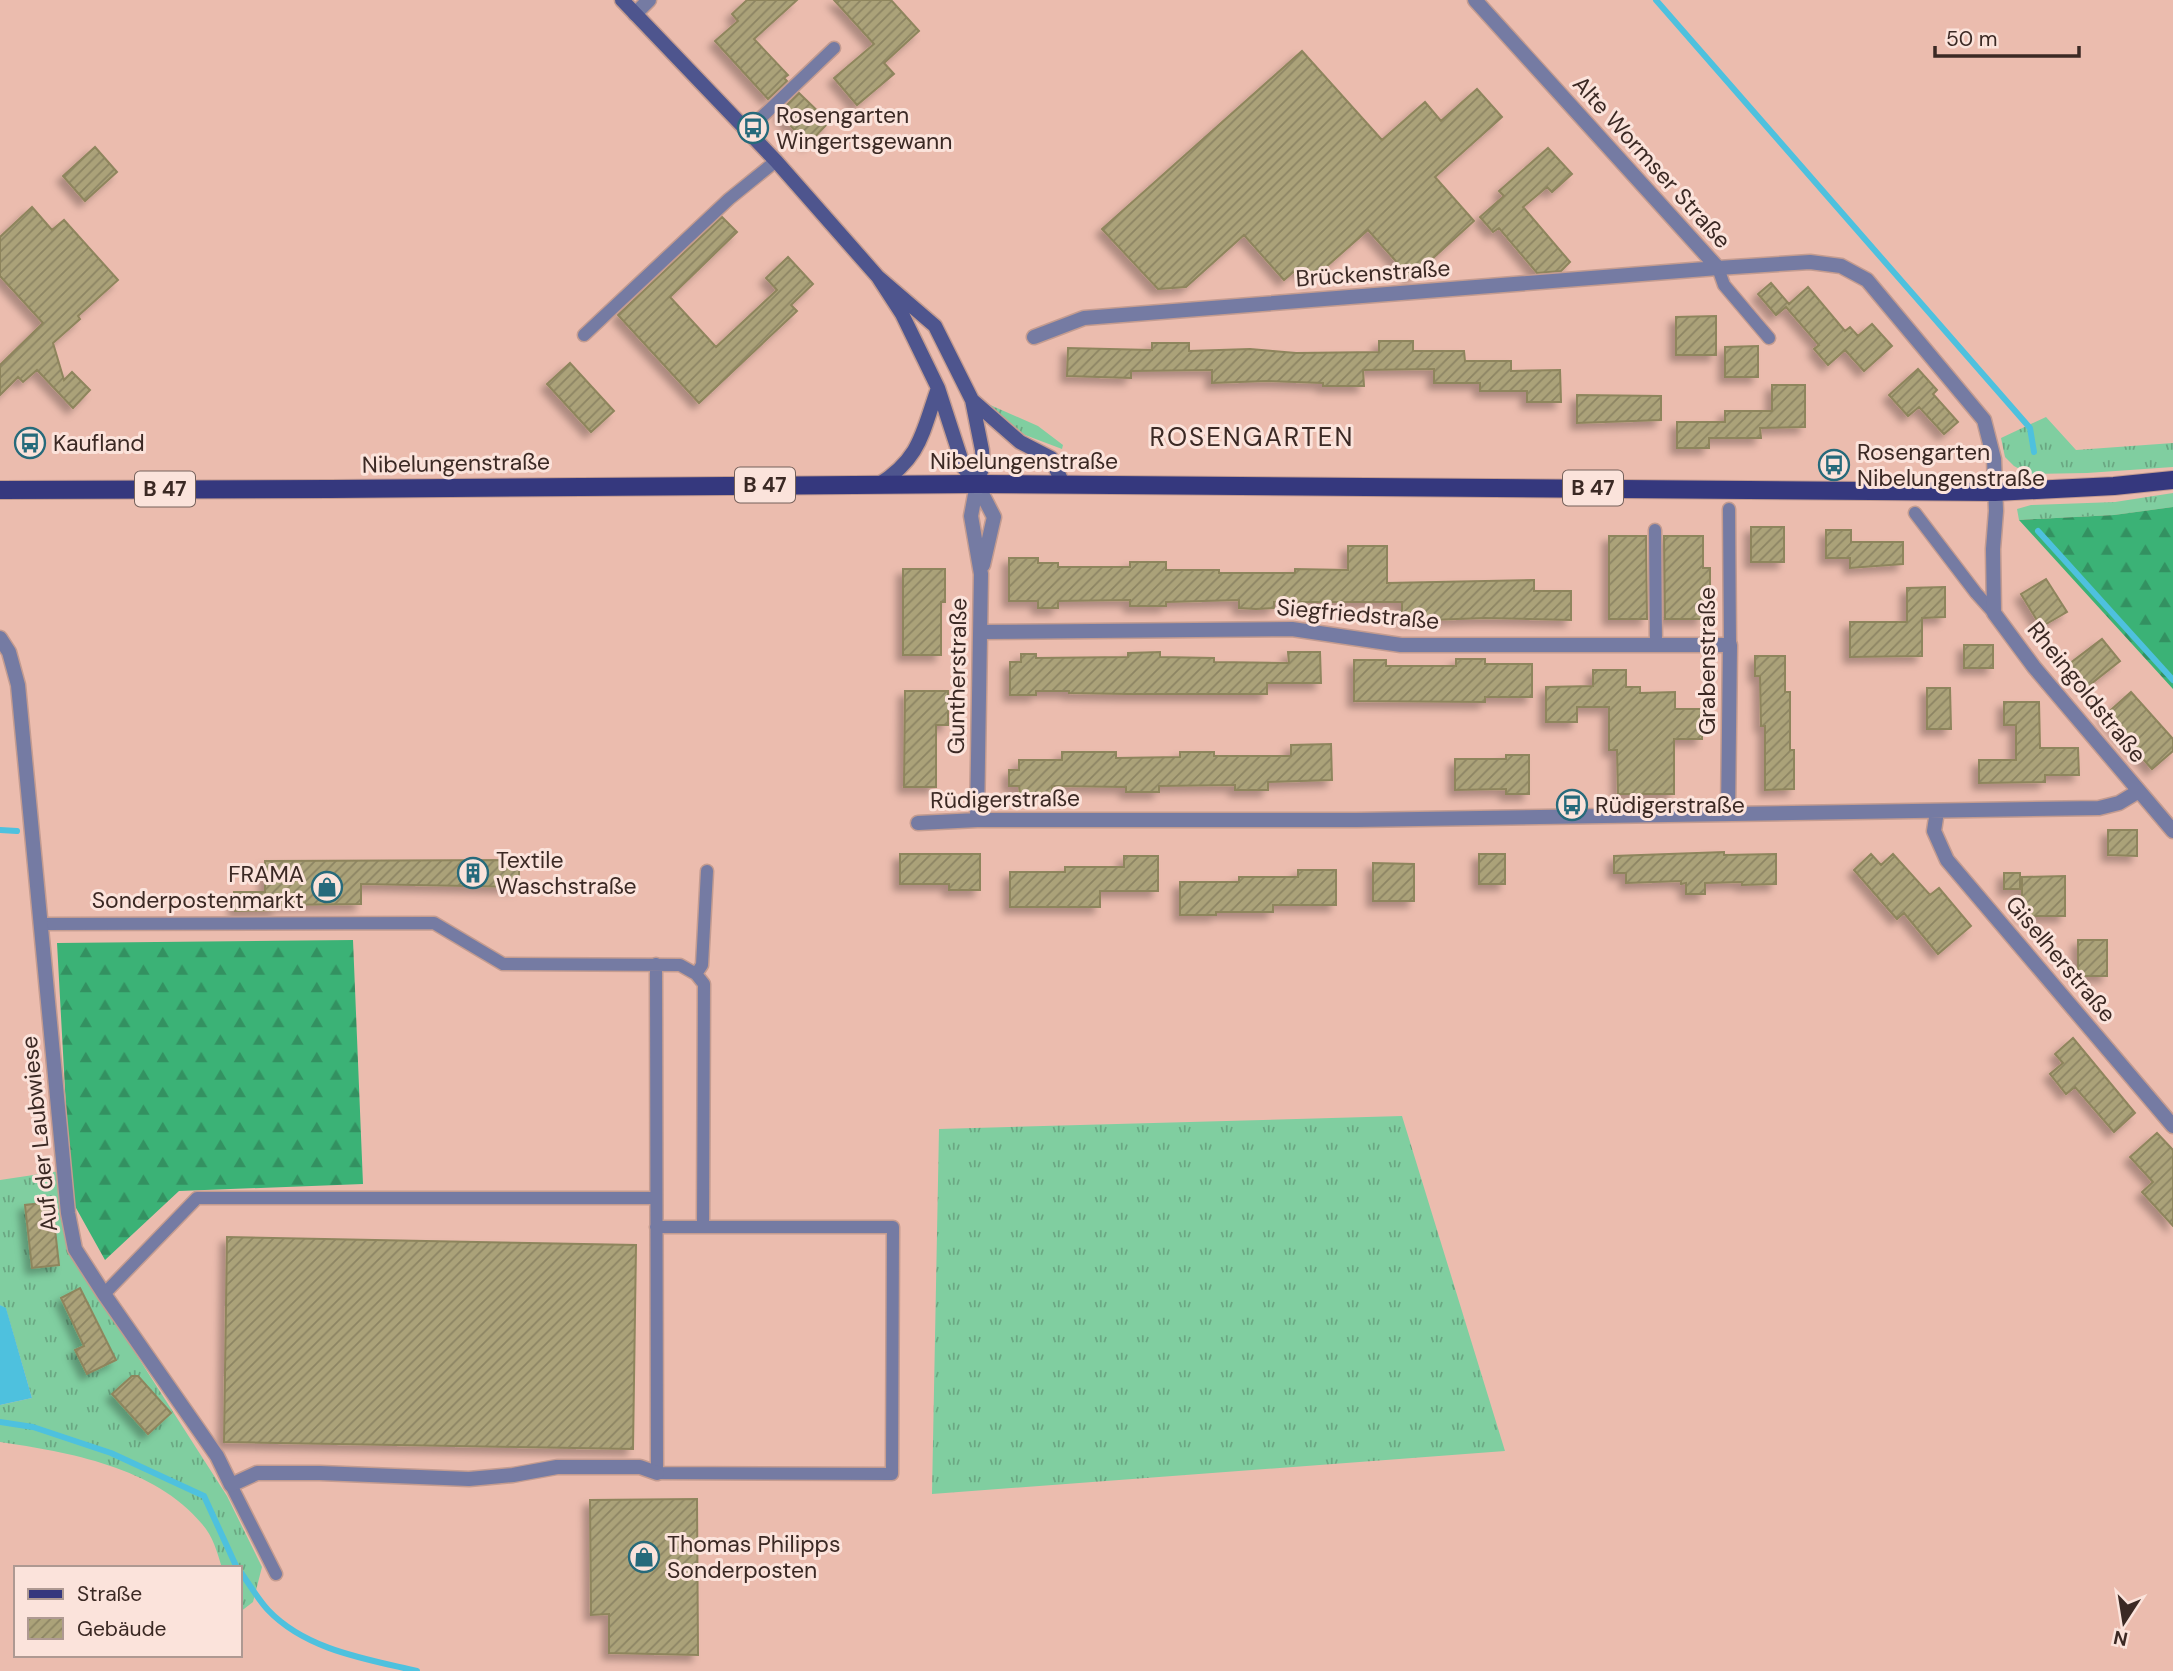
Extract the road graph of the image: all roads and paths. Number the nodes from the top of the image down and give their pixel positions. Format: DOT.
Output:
graph roads {
  1 [pos="622,0"];
  2 [pos="649,0"];
  3 [pos="1475,0"];
  4 [pos="635,13"];
  5 [pos="834,48"];
  6 [pos="747,131"];
  7 [pos="776,161"];
  8 [pos="1718,268"];
  9 [pos="878,277"];
  10 [pos="584,335"];
  11 [pos="1034,337"];
  12 [pos="1769,338"];
  13 [pos="938,388"];
  14 [pos="972,400"];
  15 [pos="2173,480"];
  16 [pos="978,484"];
  17 [pos="1063,484"];
  18 [pos="878,485"];
  19 [pos="0,490"];
  20 [pos="1995,492"];
  21 [pos="1729,509"];
  22 [pos="1915,513"];
  23 [pos="1655,530"];
  24 [pos="981,574"];
  25 [pos="1994,613"];
  26 [pos="981,632"];
  27 [pos="0,638"];
  28 [pos="1656,645"];
  29 [pos="1730,645"];
  30 [pos="2139,791"];
  31 [pos="1937,811"];
  32 [pos="1728,814"];
  33 [pos="977,820"];
  34 [pos="918,823"];
  35 [pos="2173,831"];
  36 [pos="707,871"];
  37 [pos="41,924"];
  38 [pos="656,964"];
  39 [pos="696,974"];
  40 [pos="2173,1126"];
  41 [pos="656,1198"];
  42 [pos="656,1227"];
  43 [pos="703,1227"];
  44 [pos="104,1294"];
  45 [pos="657,1473"];
  46 [pos="231,1485"];
  47 [pos="276,1574"];
  1 -- 4 [label="main road"];
  2 -- 4 [label="street"];
  3 -- 8 [label="street, Alte Wormser Straße"];
  4 -- 6 [label="main road"];
  5 -- 6 [label="lane"];
  6 -- 7 [label="main road"];
  7 -- 9 [label="main road"];
  7 -- 10 [label="lane"];
  8 -- 11 [label="street, Brückenstraße"];
  8 -- 12 [label="lane"];
  8 -- 20 [label="street, Alte Wormser Straße"];
  9 -- 13 [label="main road"];
  9 -- 14 [label="main road"];
  13 -- 16 [label="main road"];
  13 -- 18 [label="main road"];
  14 -- 16 [label="main road"];
  14 -- 17 [label="main road"];
  15 -- 20 [label="main road, Nibelungenstraße / B 47"];
  16 -- 17 [label="main road, Nibelungenstraße / B 47"];
  16 -- 18 [label="main road, Nibelungenstraße / B 47"];
  16 -- 24 [label="street, Guntherstraße"];
  16 -- 24 [label="street, Guntherstraße"];
  17 -- 20 [label="main road, Nibelungenstraße / B 47"];
  18 -- 19 [label="main road, Nibelungenstraße / B 47"];
  20 -- 25 [label="street, Rheingoldstraße"];
  21 -- 29 [label="lane, Grabenstraße"];
  22 -- 25 [label="lane, Rheingoldstraße"];
  23 -- 28 [label="lane"];
  24 -- 26 [label="street, Guntherstraße"];
  25 -- 30 [label="street, Rheingoldstraße"];
  26 -- 28 [label="street, Siegfriedstraße"];
  26 -- 33 [label="street, Guntherstraße"];
  27 -- 37 [label="street, Auf der Laubwiese"];
  28 -- 29 [label="street, Siegfriedstraße"];
  29 -- 32 [label="street, Grabenstraße"];
  30 -- 31 [label="street, Rüdigerstraße"];
  30 -- 35 [label="street, Rheingoldstraße"];
  31 -- 32 [label="street, Rüdigerstraße"];
  31 -- 40 [label="street, Giselherstraße"];
  32 -- 33 [label="street, Rüdigerstraße"];
  33 -- 34 [label="street, Rüdigerstraße"];
  36 -- 39 [label="lane"];
  37 -- 38 [label="lane"];
  37 -- 44 [label="street, Auf der Laubwiese"];
  38 -- 39 [label="lane"];
  38 -- 41 [label="lane"];
  39 -- 43 [label="lane"];
  41 -- 42 [label="lane"];
  41 -- 44 [label="lane"];
  42 -- 43 [label="lane"];
  42 -- 45 [label="lane"];
  43 -- 45 [label="lane"];
  44 -- 46 [label="street, Auf der Laubwiese"];
  45 -- 46 [label="street"];
  46 -- 47 [label="lane, Auf der Laubwiese"];
}
